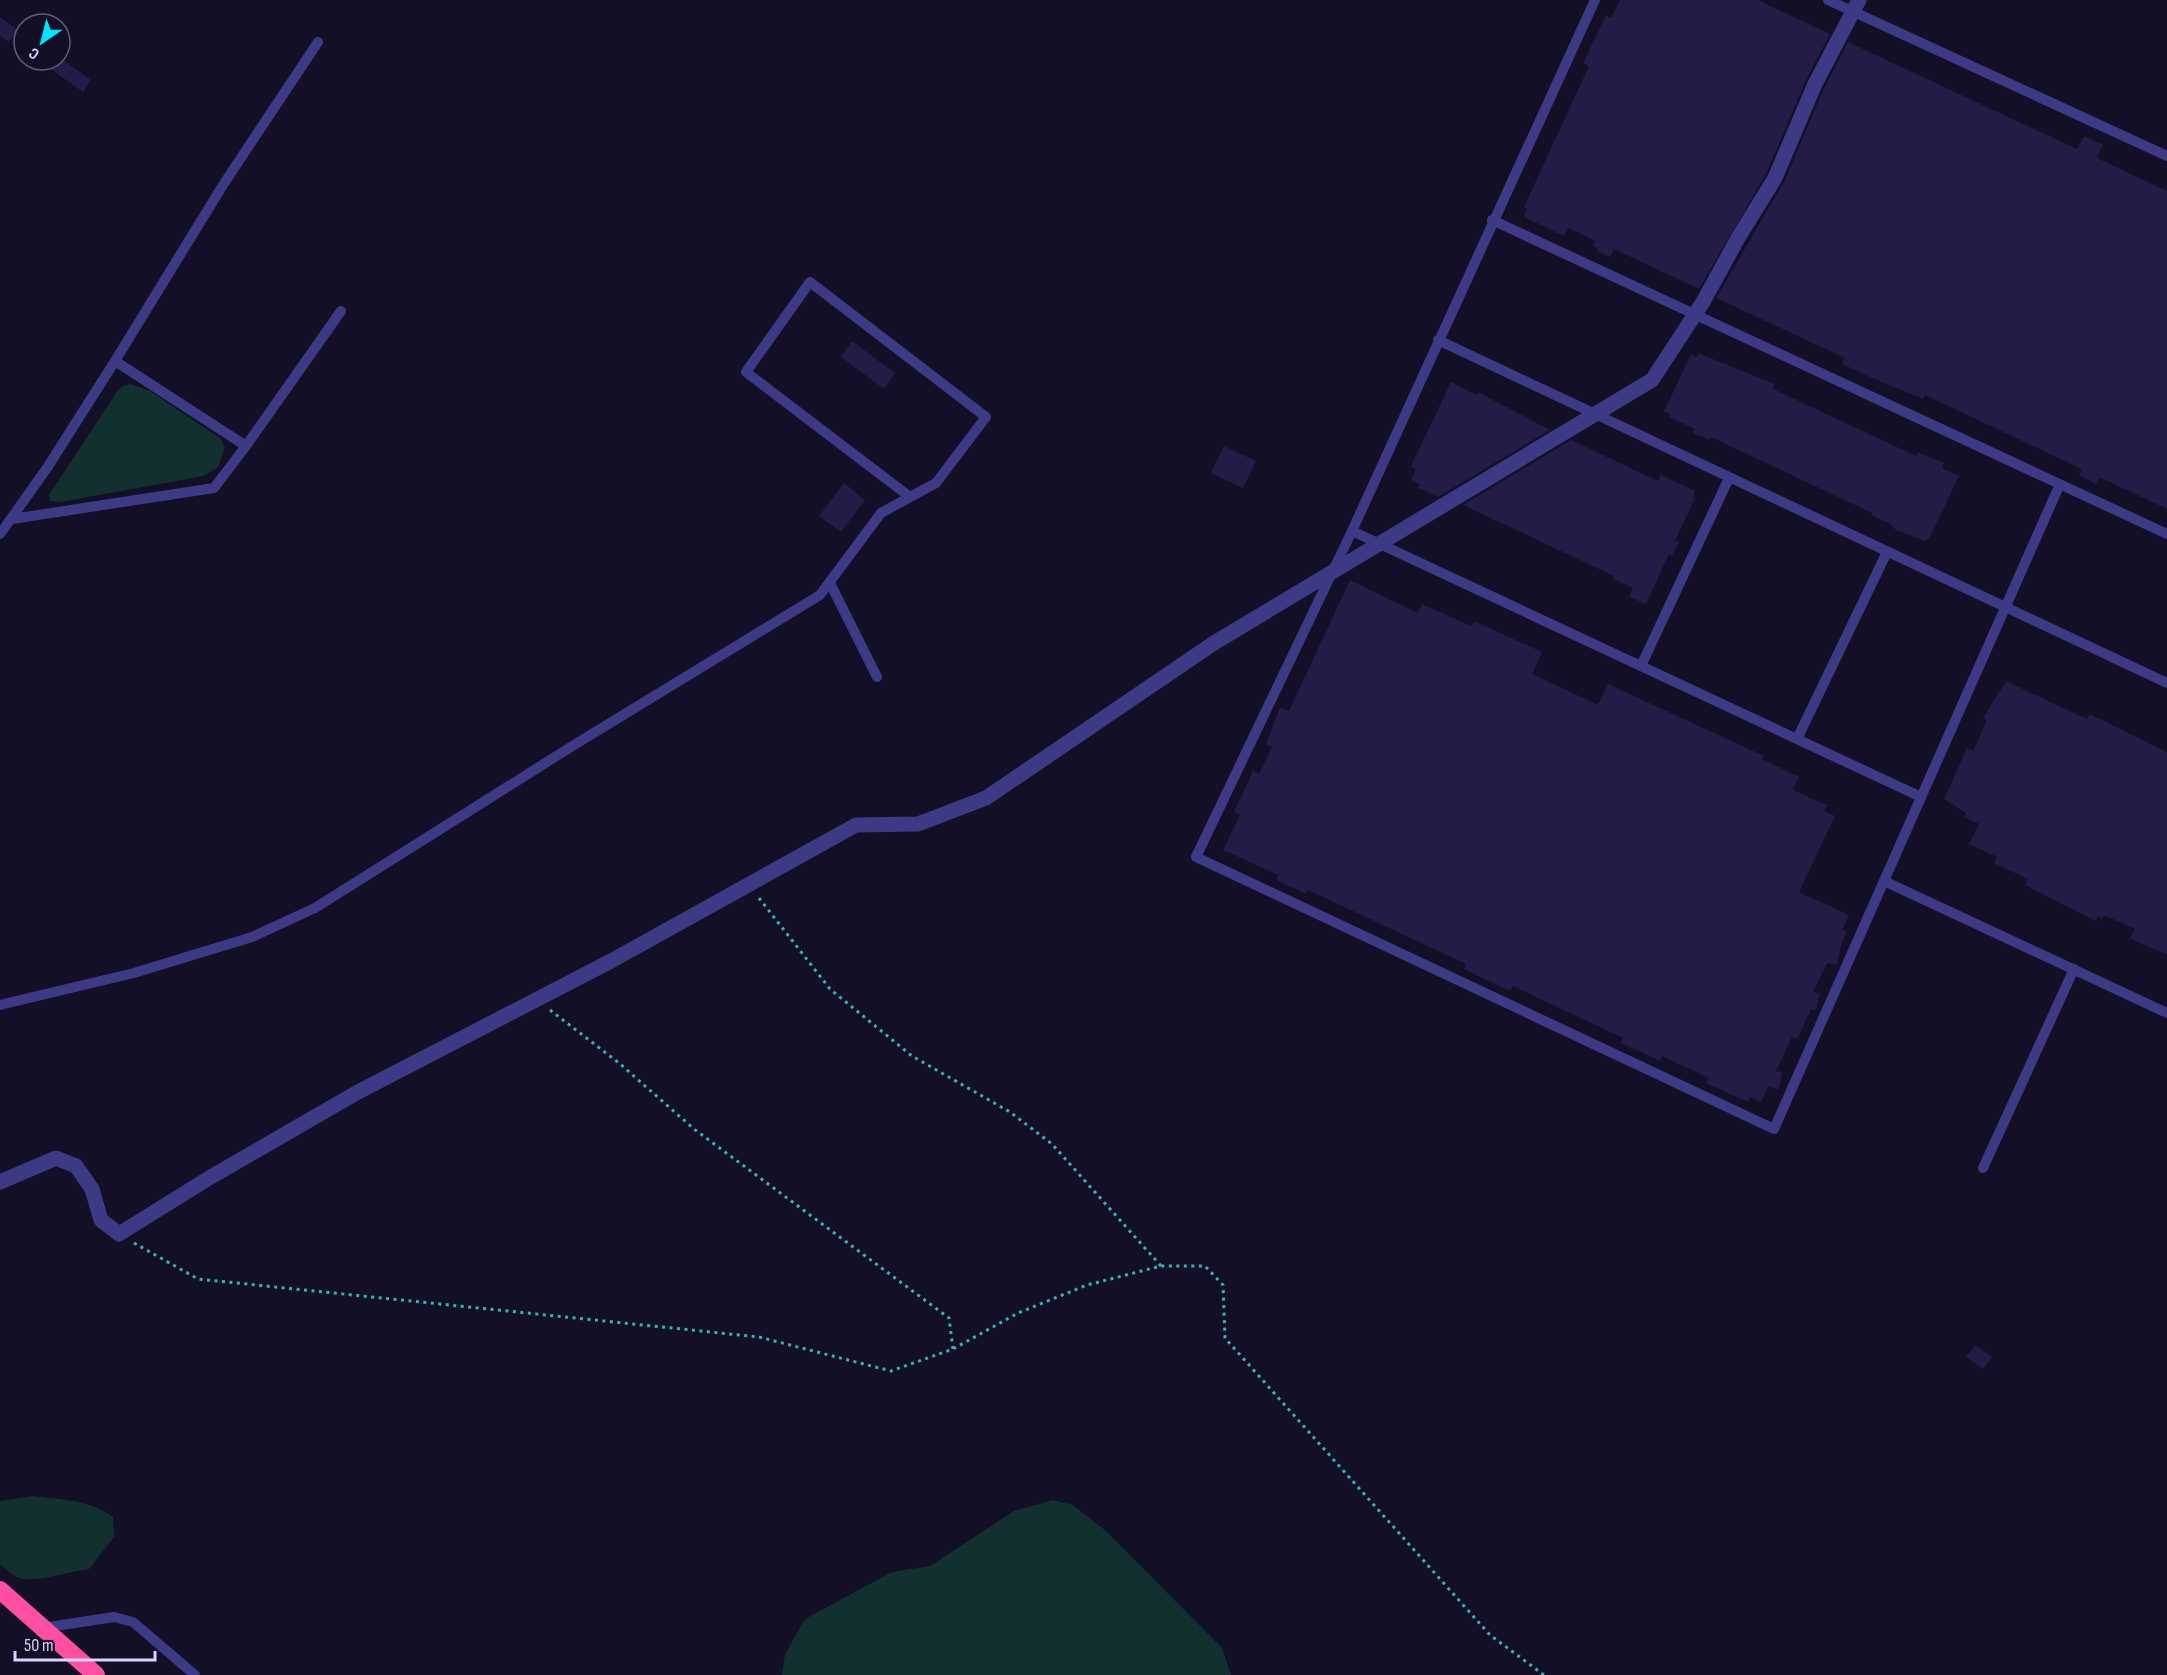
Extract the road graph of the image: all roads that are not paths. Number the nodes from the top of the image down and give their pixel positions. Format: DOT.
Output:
graph roads {
  1 [pos="1595,0"];
  2 [pos="1828,0"];
  3 [pos="1859,0"];
  4 [pos="318,42"];
  5 [pos="2167,156"];
  6 [pos="1492,220"];
  7 [pos="341,311"];
  8 [pos="1438,340"];
  9 [pos="115,361"];
  10 [pos="246,446"];
  11 [pos="1729,478"];
  12 [pos="2060,484"];
  13 [pos="910,497"];
  14 [pos="12,519"];
  15 [pos="1352,531"];
  16 [pos="0,534"];
  17 [pos="2167,534"];
  18 [pos="1887,552"];
  19 [pos="830,583"];
  20 [pos="2005,608"];
  21 [pos="1641,666"];
  22 [pos="878,677"];
  23 [pos="2167,683"];
  24 [pos="1797,739"];
  25 [pos="1921,797"];
  26 [pos="1884,881"];
  27 [pos="2074,969"];
  28 [pos="0,1005"];
  29 [pos="2167,1013"];
  30 [pos="1983,1168"];
  31 [pos="0,1182"];
  32 [pos="0,1590"];
  33 [pos="42,1628"];
  34 [pos="96,1675"];
  35 [pos="195,1675"];
  1 -- 6 [label="lane"];
  2 -- 5 [label="lane"];
  3 -- 31 [label="street"];
  4 -- 9 [label="lane"];
  6 -- 8 [label="lane"];
  6 -- 12 [label="lane"];
  7 -- 10 [label="lane"];
  8 -- 11 [label="lane"];
  8 -- 15 [label="lane"];
  9 -- 10 [label="lane"];
  9 -- 14 [label="lane"];
  10 -- 14 [label="lane"];
  11 -- 18 [label="lane"];
  11 -- 21 [label="lane"];
  12 -- 17 [label="lane"];
  12 -- 20 [label="lane"];
  13 -- 13 [label="lane"];
  13 -- 19 [label="lane"];
  14 -- 16 [label="lane"];
  15 -- 21 [label="lane"];
  15 -- 26 [label="lane"];
  18 -- 20 [label="lane"];
  18 -- 24 [label="lane"];
  19 -- 22 [label="lane"];
  19 -- 28 [label="lane"];
  20 -- 23 [label="lane"];
  20 -- 25 [label="lane"];
  21 -- 24 [label="lane"];
  24 -- 25 [label="lane"];
  25 -- 26 [label="lane"];
  26 -- 27 [label="lane"];
  27 -- 29 [label="lane"];
  27 -- 30 [label="lane"];
  32 -- 33 [label="highway"];
  33 -- 34 [label="highway"];
  33 -- 35 [label="lane"];
}
